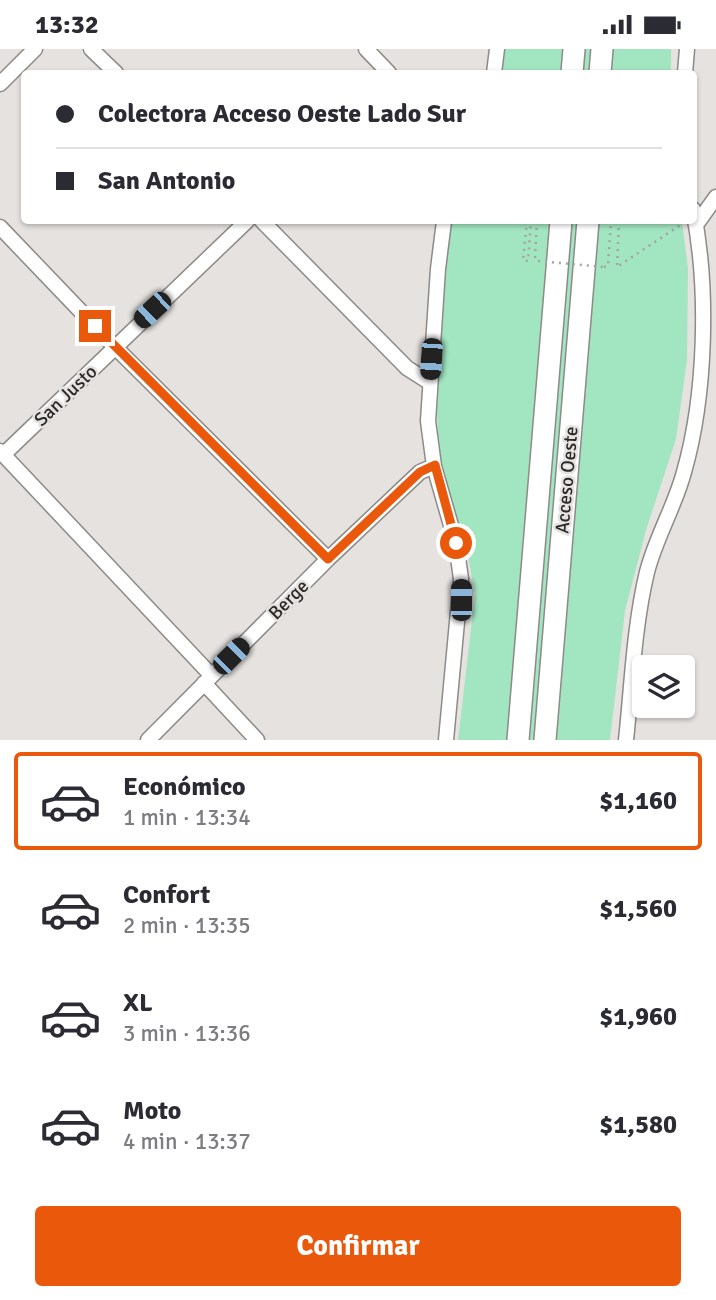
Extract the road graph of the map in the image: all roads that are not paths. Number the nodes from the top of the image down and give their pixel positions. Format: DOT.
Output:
graph roads {
  1 [pos="35,49"];
  2 [pos="91,49"];
  3 [pos="366,49"];
  4 [pos="496,49"];
  5 [pos="575,49"];
  6 [pos="602,49"];
  7 [pos="687,49"];
  8 [pos="113,70"];
  9 [pos="386,70"];
  10 [pos="494,70"];
  11 [pos="572,70"];
  12 [pos="600,70"];
  13 [pos="685,70"];
  14 [pos="0,84"];
  15 [pos="716,197"];
  16 [pos="244,224"];
  17 [pos="265,224"];
  18 [pos="444,224"];
  19 [pos="561,224"];
  20 [pos="587,224"];
  21 [pos="697,224"];
  22 [pos="696,225"];
  23 [pos="0,227"];
  24 [pos="114,346"];
  25 [pos="429,382"];
  26 [pos="2,452"];
  27 [pos="435,465"];
  28 [pos="328,559"];
  29 [pos="208,679"];
  30 [pos="148,740"];
  31 [pos="257,740"];
  32 [pos="446,740"];
  33 [pos="518,740"];
  34 [pos="545,740"];
  35 [pos="626,740"];
  1 -- 14 [label="street"];
  2 -- 8 [label="street"];
  3 -- 9 [label="street"];
  4 -- 10 [label="street"];
  5 -- 11 [label="highway"];
  6 -- 12 [label="highway"];
  7 -- 13 [label="street"];
  15 -- 21 [label="street"];
  16 -- 24 [label="street, San Justo"];
  17 -- 25 [label="street"];
  18 -- 25 [label="street"];
  19 -- 33 [label="highway, Acceso Oeste"];
  20 -- 34 [label="highway, Acceso Oeste"];
  22 -- 35 [label="street"];
  23 -- 24 [label="street"];
  24 -- 26 [label="street, San Justo"];
  24 -- 28 [label="street"];
  25 -- 27 [label="street"];
  26 -- 29 [label="street"];
  27 -- 28 [label="street, Berge"];
  27 -- 32 [label="street"];
  28 -- 29 [label="street, Berge"];
  29 -- 30 [label="street, Berge"];
  29 -- 31 [label="street"];
}
